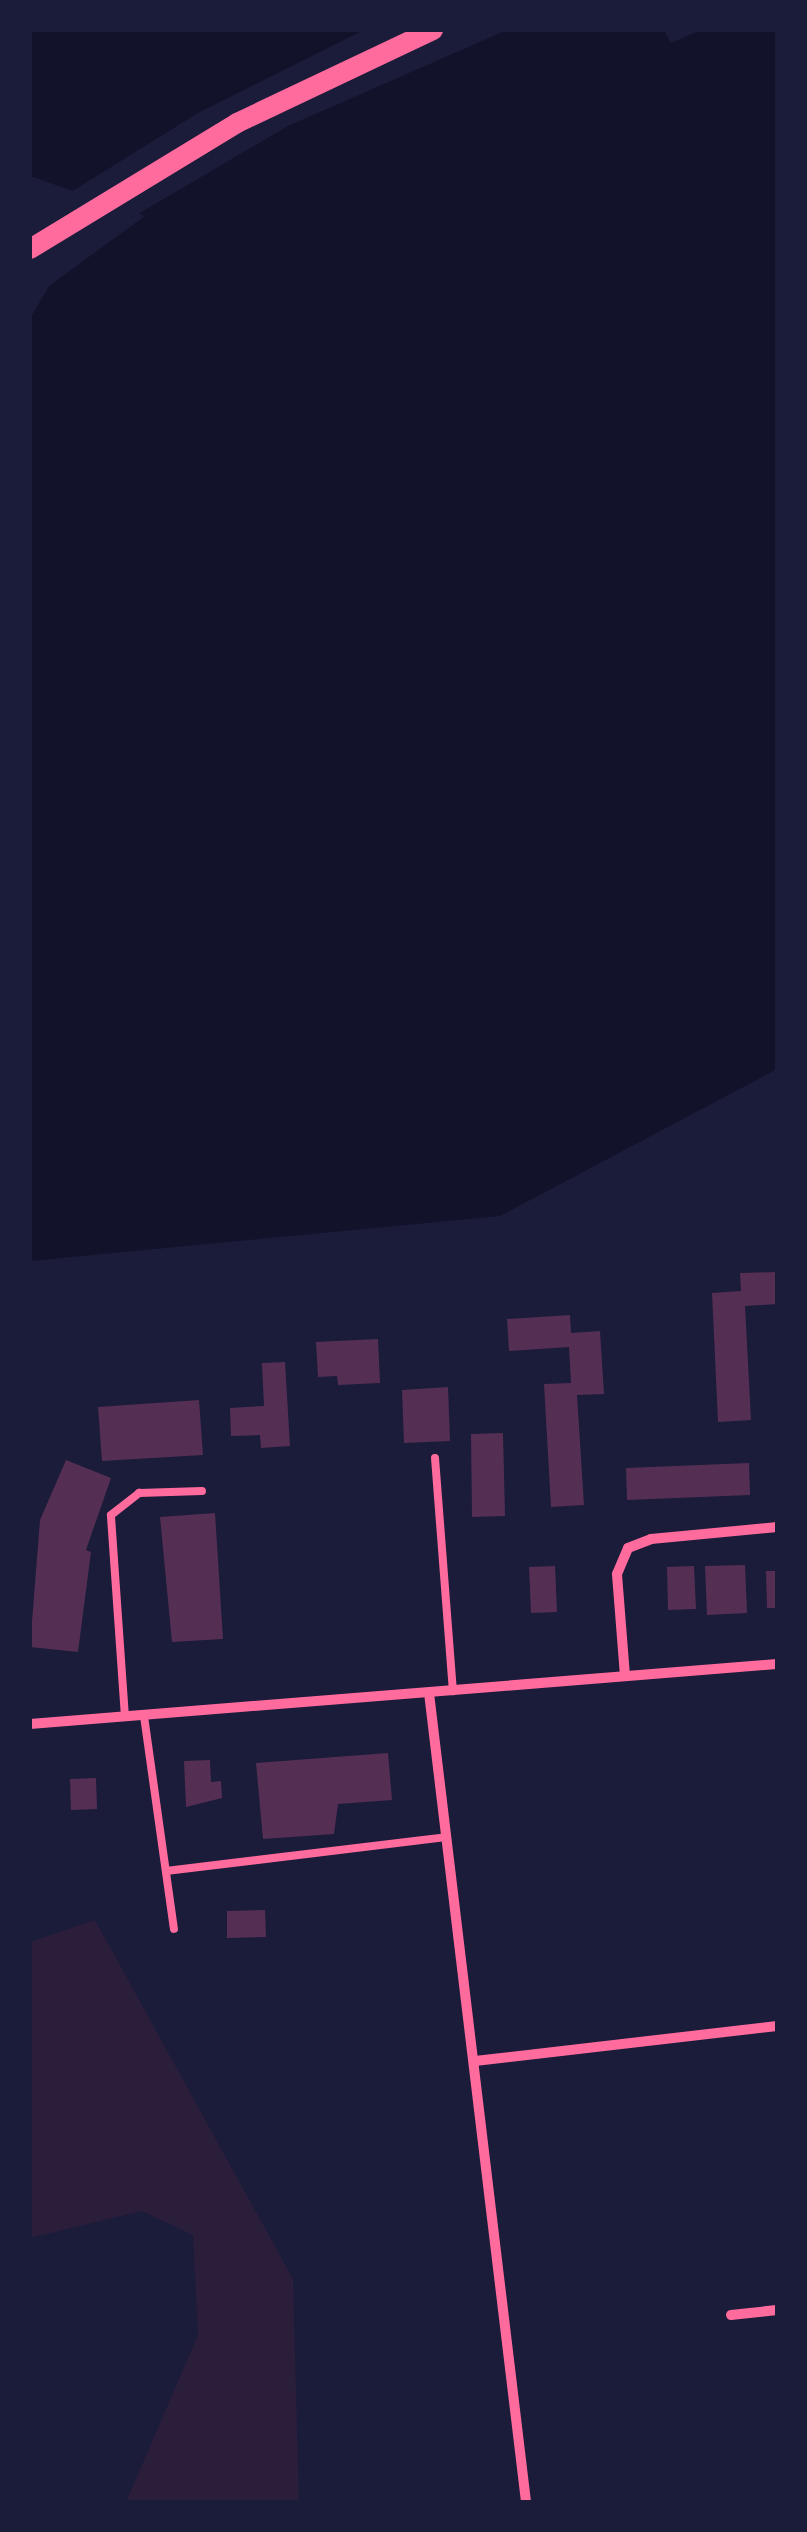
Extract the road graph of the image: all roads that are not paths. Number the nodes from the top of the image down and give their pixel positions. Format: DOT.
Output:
graph roads {
  1 [pos="432,30"];
  2 [pos="30,250"];
  3 [pos="435,1458"];
  4 [pos="202,1492"];
  5 [pos="777,1527"];
  6 [pos="777,1664"];
  7 [pos="625,1676"];
  8 [pos="453,1691"];
  9 [pos="429,1693"];
  10 [pos="144,1716"];
  11 [pos="125,1717"];
  12 [pos="30,1724"];
  13 [pos="446,1837"];
  14 [pos="166,1871"];
  15 [pos="174,1929"];
  16 [pos="777,2026"];
  17 [pos="475,2061"];
  18 [pos="777,2310"];
  19 [pos="731,2316"];
  20 [pos="526,2502"];
  1 -- 2 [label="main road"];
  3 -- 8 [label="lane"];
  4 -- 11 [label="lane"];
  5 -- 7 [label="street"];
  6 -- 7 [label="street"];
  7 -- 8 [label="street"];
  8 -- 9 [label="street"];
  9 -- 10 [label="street"];
  9 -- 13 [label="street"];
  10 -- 11 [label="street"];
  10 -- 14 [label="lane"];
  11 -- 12 [label="street"];
  13 -- 14 [label="lane"];
  13 -- 17 [label="street"];
  14 -- 15 [label="lane"];
  16 -- 17 [label="street"];
  17 -- 20 [label="street"];
  18 -- 19 [label="street"];
}
